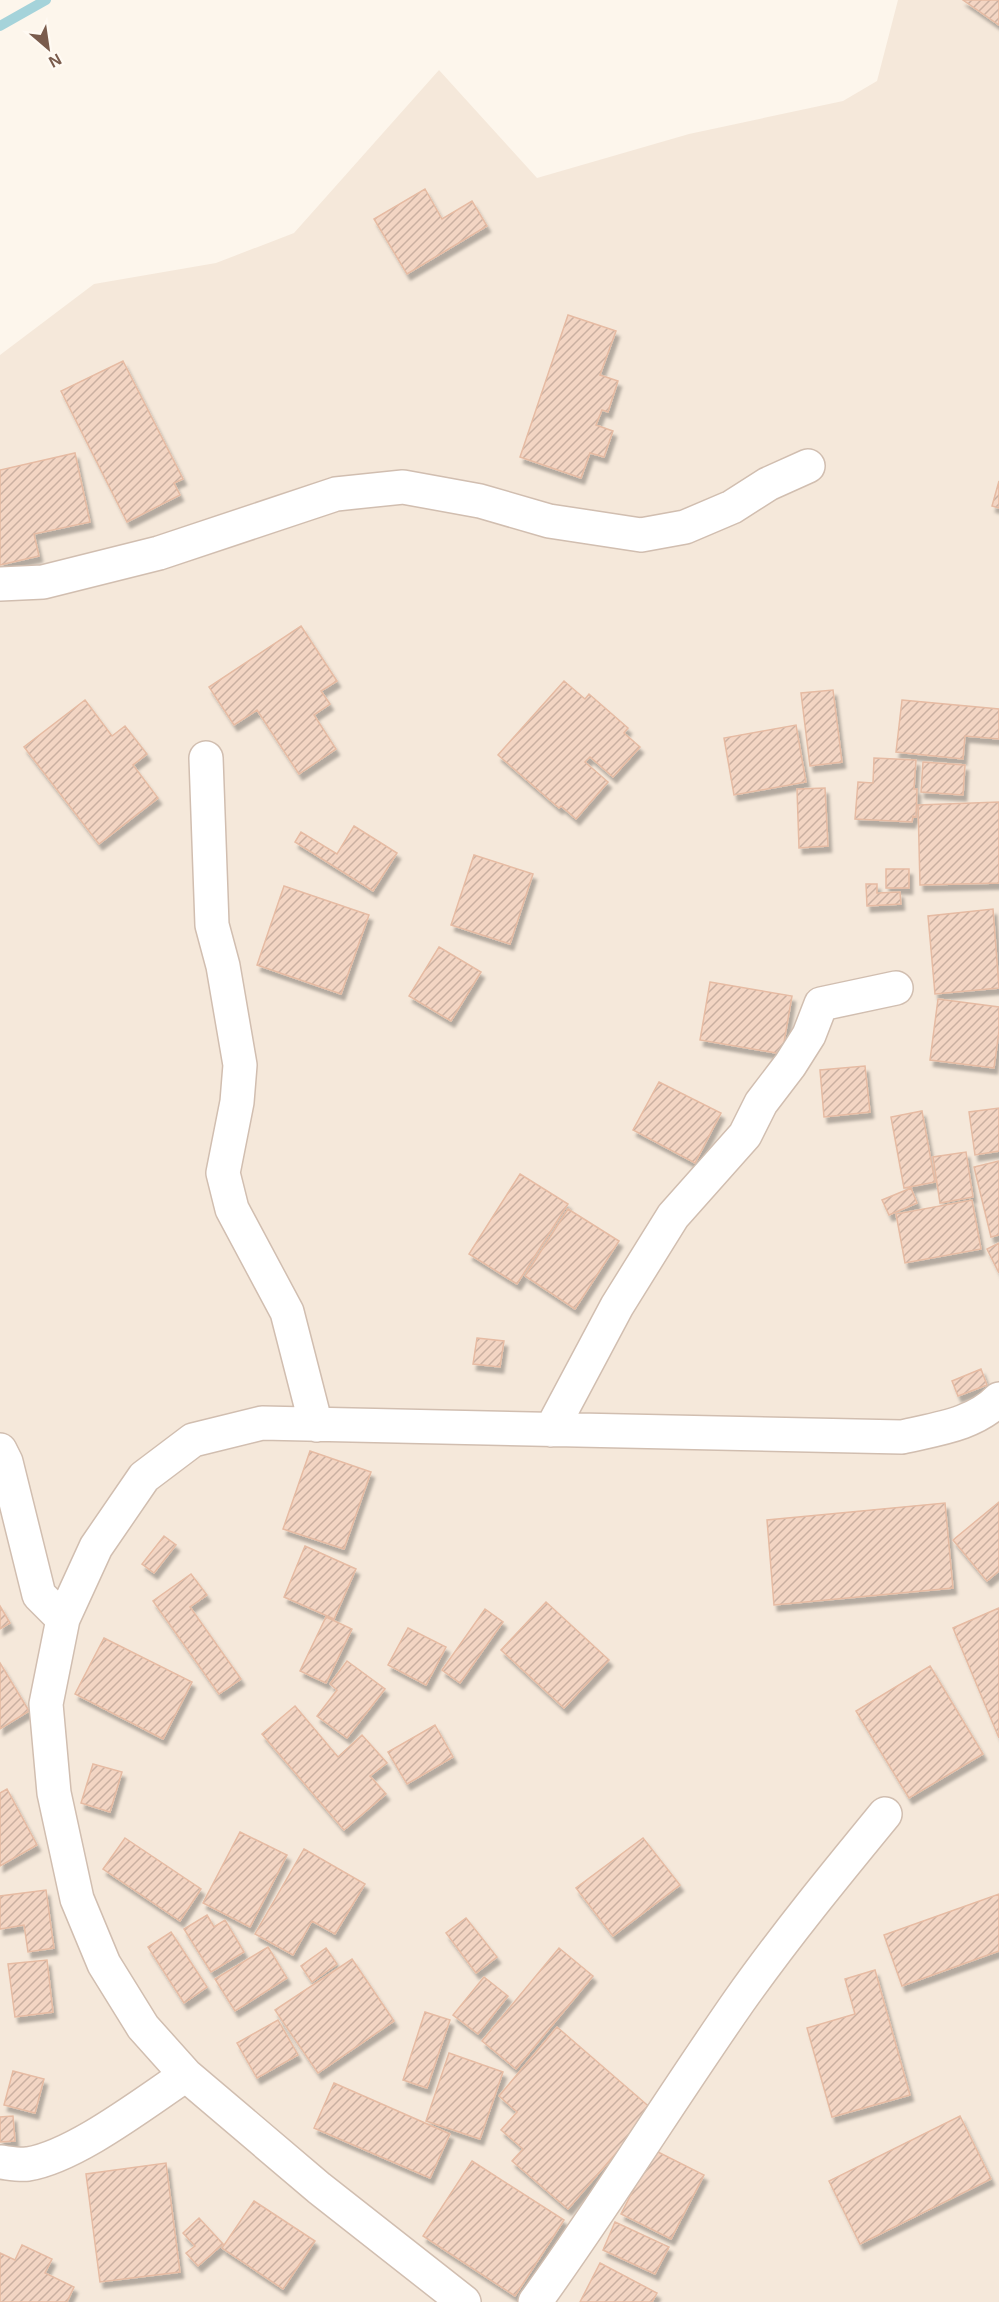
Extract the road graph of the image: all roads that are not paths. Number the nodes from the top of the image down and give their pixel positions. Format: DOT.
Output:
graph roads {
  1 [pos="808,466"];
  2 [pos="0,584"];
  3 [pos="206,758"];
  4 [pos="896,988"];
  5 [pos="999,1399"];
  6 [pos="316,1425"];
  7 [pos="551,1430"];
  8 [pos="0,1450"];
  9 [pos="63,1619"];
  10 [pos="885,1814"];
  11 [pos="186,2075"];
  12 [pos="0,2162"];
  13 [pos="464,2302"];
  14 [pos="535,2302"];
  1 -- 2 [label="street"];
  3 -- 6 [label="street"];
  4 -- 7 [label="street"];
  5 -- 7 [label="street"];
  6 -- 7 [label="street"];
  6 -- 9 [label="street"];
  8 -- 9 [label="street"];
  9 -- 11 [label="street"];
  10 -- 14 [label="street"];
  11 -- 12 [label="street"];
  11 -- 13 [label="street"];
}
